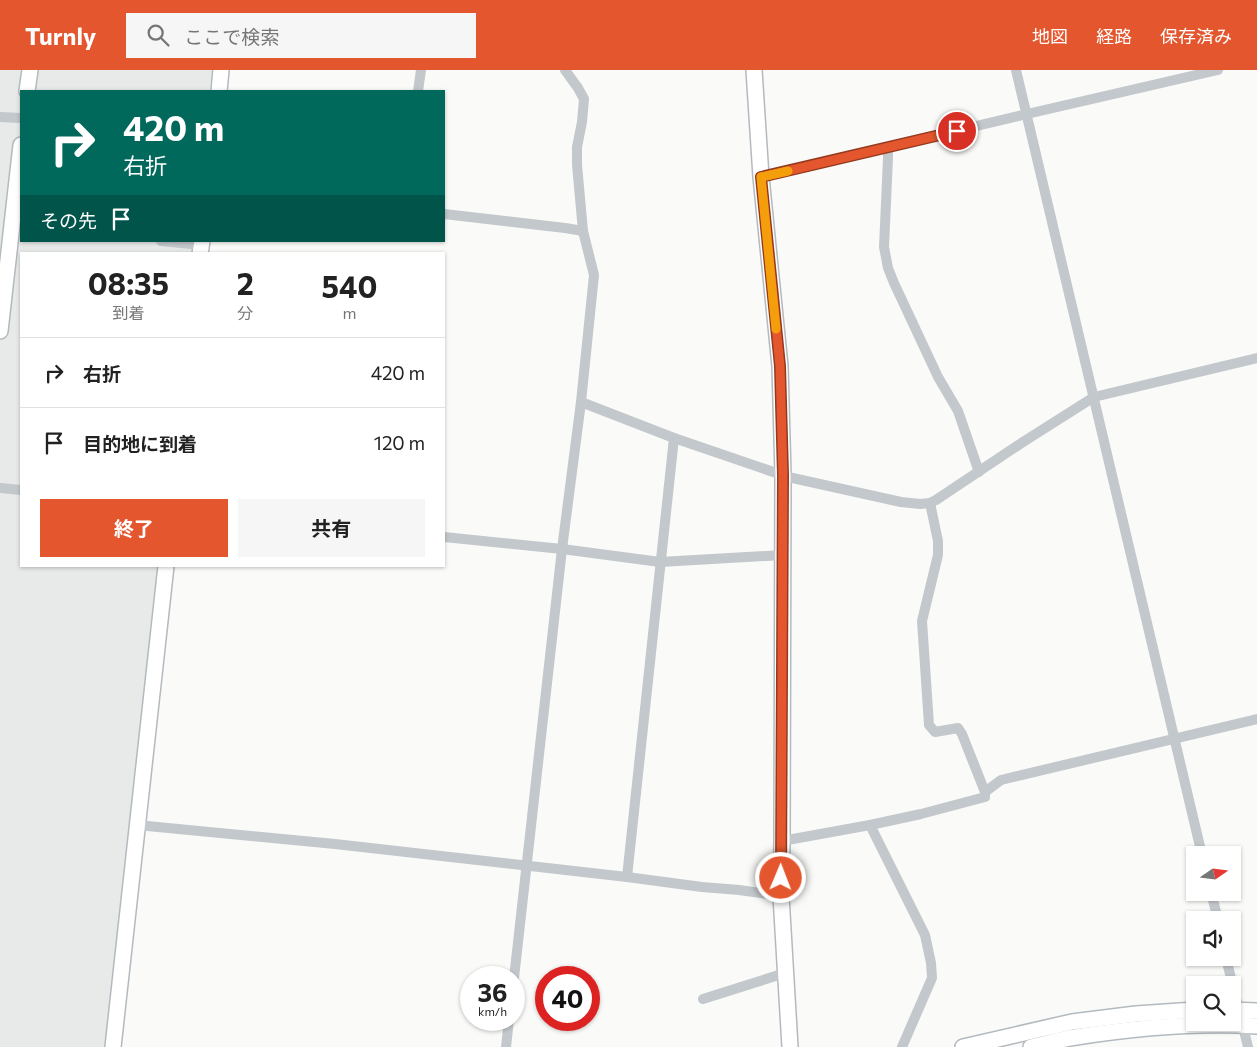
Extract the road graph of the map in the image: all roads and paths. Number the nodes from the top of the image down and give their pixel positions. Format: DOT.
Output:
graph roads {
  1 [pos="30,70"];
  2 [pos="221,70"];
  3 [pos="421,70"];
  4 [pos="565,70"];
  5 [pos="754,70"];
  6 [pos="1016,70"];
  7 [pos="1218,70"];
  8 [pos="27,90"];
  9 [pos="219,90"];
  10 [pos="418,90"];
  11 [pos="1027,114"];
  12 [pos="0,117"];
  13 [pos="20,118"];
  14 [pos="888,148"];
  15 [pos="20,166"];
  16 [pos="761,177"];
  17 [pos="445,214"];
  18 [pos="17,227"];
  19 [pos="584,231"];
  20 [pos="168,242"];
  21 [pos="201,247"];
  22 [pos="0,331"];
  23 [pos="1257,358"];
  24 [pos="1094,397"];
  25 [pos="581,402"];
  26 [pos="674,438"];
  27 [pos="979,472"];
  28 [pos="783,475"];
  29 [pos="0,488"];
  30 [pos="20,490"];
  31 [pos="930,503"];
  32 [pos="445,537"];
  33 [pos="562,549"];
  34 [pos="783,555"];
  35 [pos="660,562"];
  36 [pos="166,567"];
  37 [pos="1257,719"];
  38 [pos="1174,739"];
  39 [pos="985,792"];
  40 [pos="137,824"];
  41 [pos="870,826"];
  42 [pos="782,841"];
  43 [pos="1200,846"];
  44 [pos="527,866"];
  45 [pos="627,877"];
  46 [pos="781,896"];
  47 [pos="515,966"];
  48 [pos="785,973"];
  49 [pos="703,999"];
  50 [pos="1241,1010"];
  51 [pos="1186,1011"];
  52 [pos="1257,1011"];
  53 [pos="1241,1016"];
  54 [pos="1250,1026"];
  55 [pos="508,1031"];
  56 [pos="113,1047"];
  57 [pos="506,1047"];
  58 [pos="790,1047"];
  59 [pos="902,1047"];
  60 [pos="963,1047"];
  61 [pos="1031,1047"];
  62 [pos="1248,1047"];
  1 -- 8 [label="street"];
  2 -- 9 [label="street"];
  3 -- 10 [label="street"];
  4 -- 19 [label="street"];
  5 -- 16 [label="street"];
  6 -- 11 [label="street"];
  7 -- 11 [label="street"];
  11 -- 14 [label="street"];
  11 -- 24 [label="street"];
  12 -- 13 [label="street"];
  14 -- 16 [label="street"];
  14 -- 27 [label="street"];
  15 -- 18 [label="street"];
  16 -- 28 [label="street"];
  17 -- 19 [label="street"];
  18 -- 22 [label="street"];
  19 -- 25 [label="street"];
  20 -- 21 [label="street"];
  23 -- 24 [label="street"];
  24 -- 27 [label="street"];
  24 -- 38 [label="street"];
  25 -- 26 [label="street"];
  25 -- 33 [label="street"];
  26 -- 28 [label="street"];
  26 -- 35 [label="street"];
  27 -- 31 [label="street"];
  28 -- 31 [label="street"];
  28 -- 34 [label="street"];
  29 -- 30 [label="street"];
  31 -- 39 [label="street"];
  32 -- 33 [label="street"];
  33 -- 35 [label="street"];
  33 -- 44 [label="street"];
  34 -- 35 [label="street"];
  34 -- 42 [label="street"];
  35 -- 45 [label="street"];
  36 -- 40 [label="street"];
  37 -- 38 [label="street"];
  38 -- 39 [label="street"];
  38 -- 43 [label="street"];
  39 -- 41 [label="street"];
  40 -- 44 [label="street"];
  40 -- 56 [label="street"];
  41 -- 42 [label="street"];
  41 -- 59 [label="street"];
  42 -- 46 [label="street"];
  44 -- 45 [label="street"];
  44 -- 47 [label="street"];
  45 -- 46 [label="street"];
  46 -- 48 [label="street"];
  48 -- 49 [label="street"];
  48 -- 58 [label="street"];
  50 -- 52 [label="street"];
  51 -- 60 [label="street"];
  53 -- 54 [label="street"];
  54 -- 61 [label="street"];
  54 -- 62 [label="street"];
  55 -- 57 [label="street"];
}
